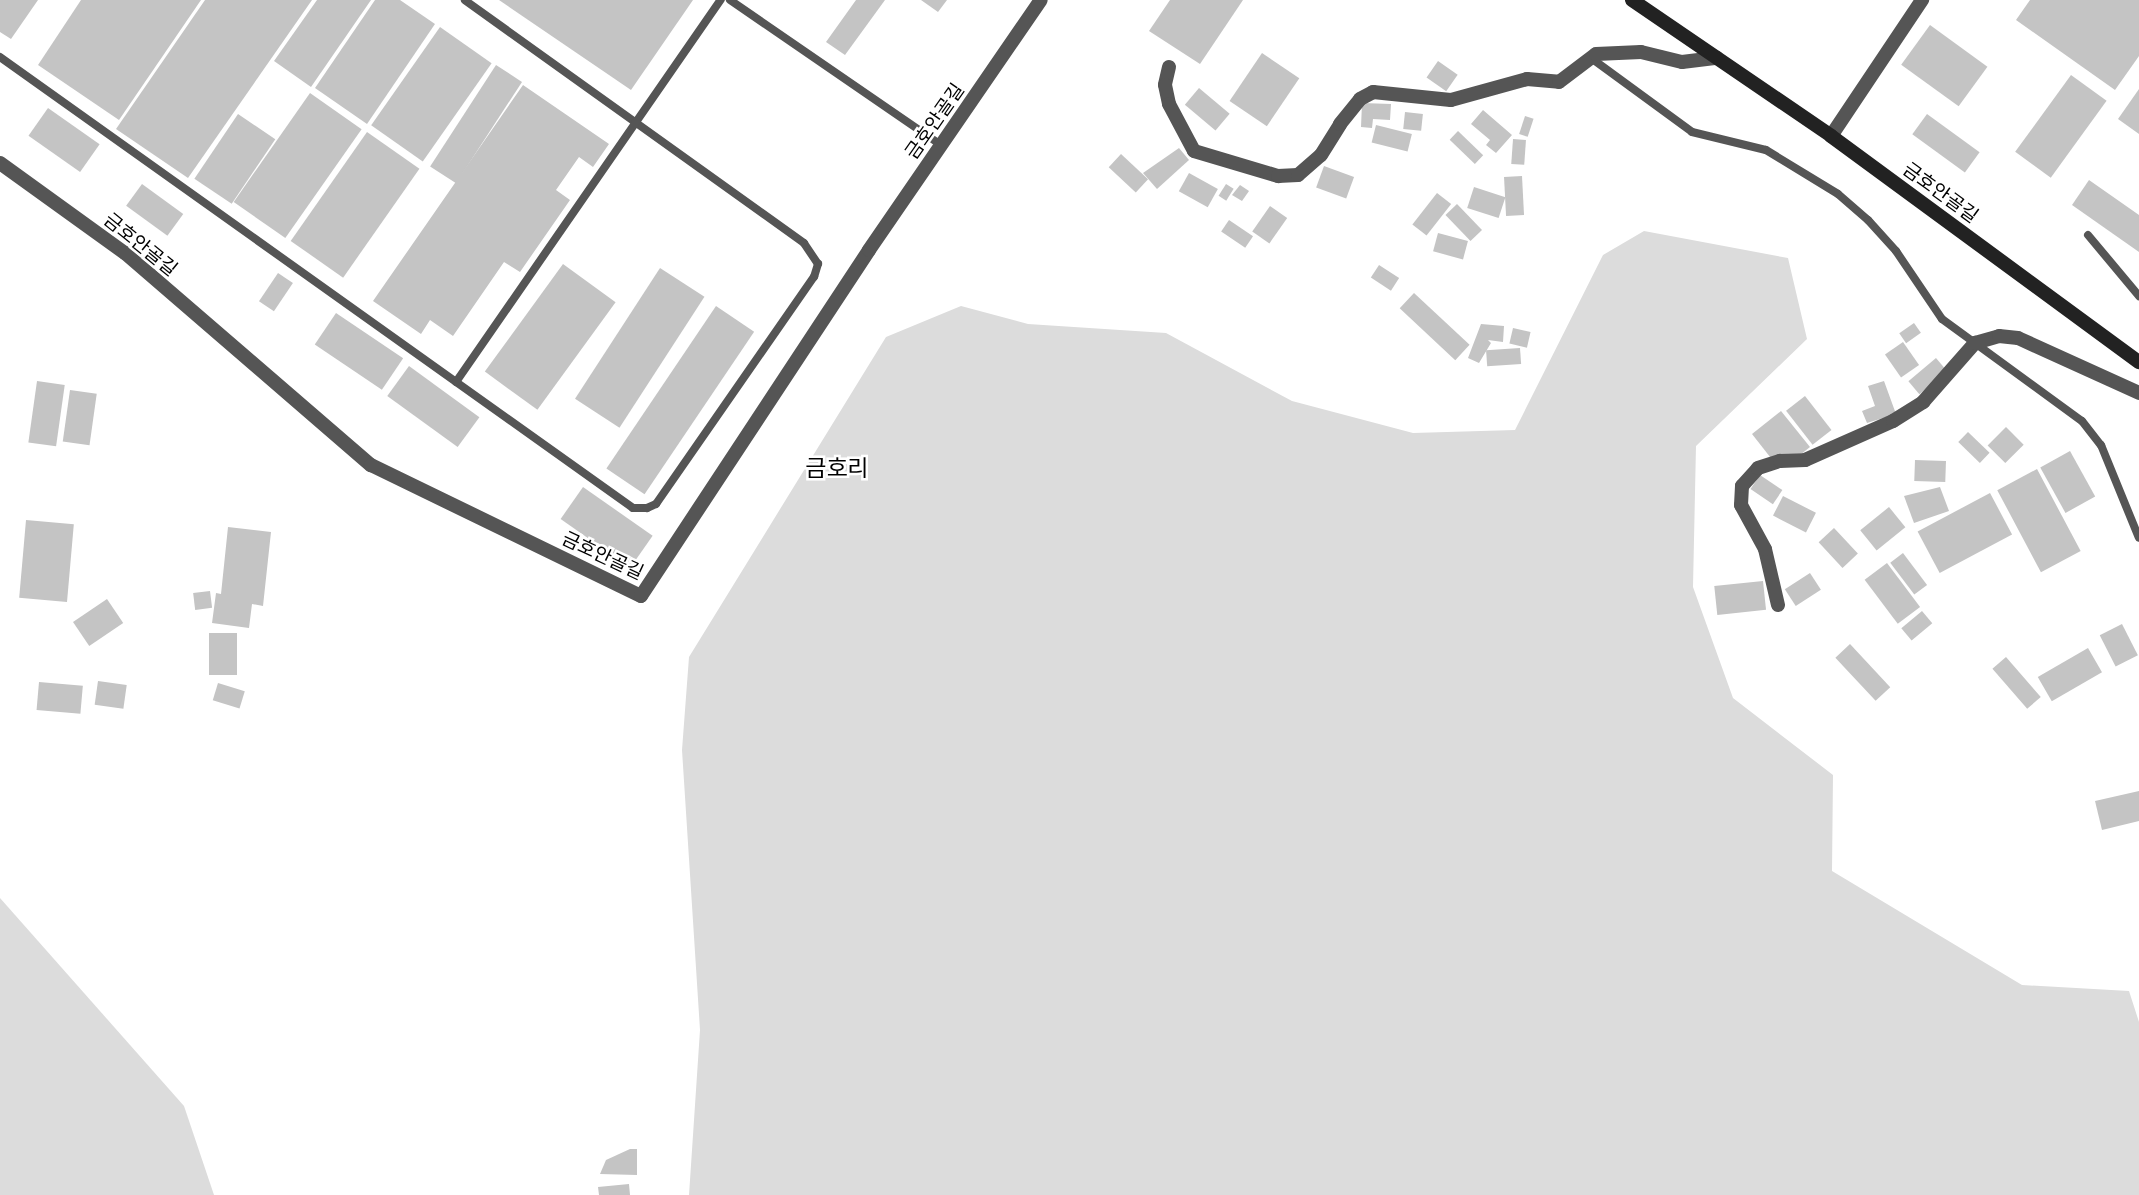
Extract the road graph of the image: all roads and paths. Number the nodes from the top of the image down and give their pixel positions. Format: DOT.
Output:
graph roads {
  1 [pos="465,0"];
  2 [pos="721,0"];
  3 [pos="730,0"];
  4 [pos="1041,0"];
  5 [pos="1632,0"];
  6 [pos="1922,0"];
  7 [pos="0,57"];
  8 [pos="1591,58"];
  9 [pos="1717,58"];
  10 [pos="1169,67"];
  11 [pos="636,122"];
  12 [pos="1832,136"];
  13 [pos="941,145"];
  14 [pos="0,163"];
  15 [pos="2088,235"];
  16 [pos="2139,296"];
  17 [pos="1975,343"];
  18 [pos="2139,362"];
  19 [pos="456,382"];
  20 [pos="2139,393"];
  21 [pos="2139,538"];
  22 [pos="1777,605"];
  1 -- 11 [label="lane"];
  2 -- 11 [label="lane"];
  3 -- 13 [label="lane"];
  4 -- 13 [label="street, 금호안골길"];
  5 -- 9 [label="street, 금호안골길"];
  6 -- 12 [label="street"];
  7 -- 19 [label="lane"];
  8 -- 9 [label="street"];
  8 -- 10 [label="street"];
  8 -- 17 [label="lane"];
  9 -- 12 [label="street, 금호안골길"];
  11 -- 19 [label="lane"];
  11 -- 19 [label="lane"];
  12 -- 18 [label="street, 금호안골길"];
  13 -- 14 [label="street, 금호안골길"];
  15 -- 16 [label="lane"];
  17 -- 20 [label="street"];
  17 -- 21 [label="lane"];
  17 -- 22 [label="street"];
}
